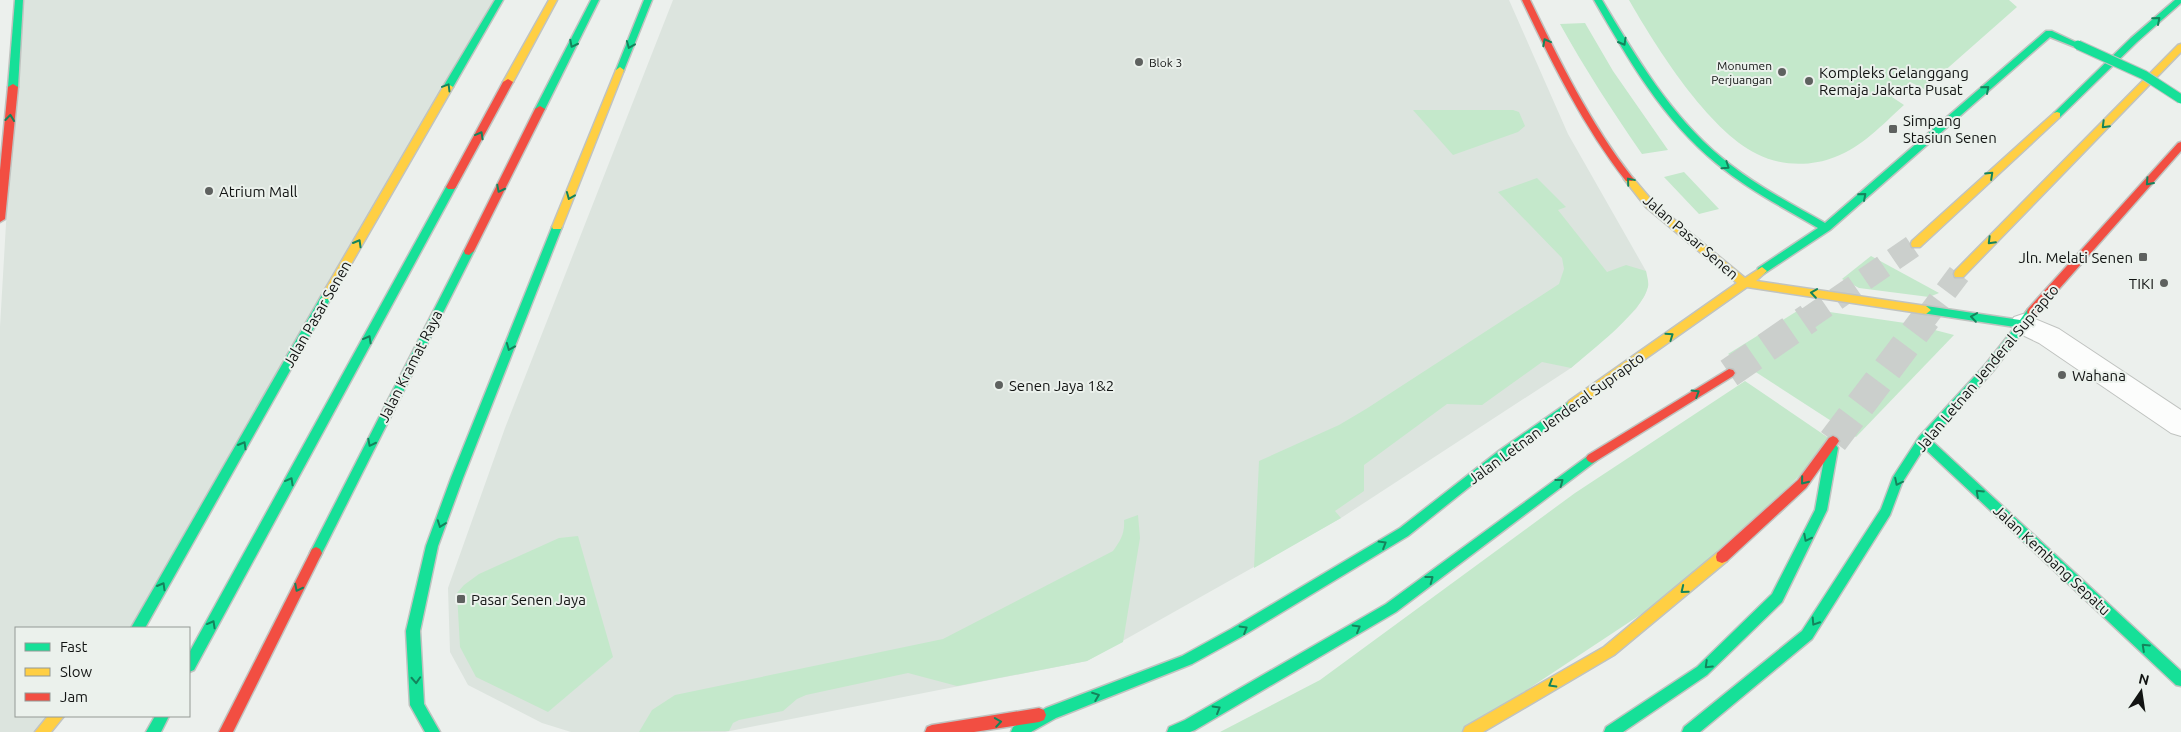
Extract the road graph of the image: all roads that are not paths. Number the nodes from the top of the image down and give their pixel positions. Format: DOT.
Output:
graph roads {
  1 [pos="19,0"];
  2 [pos="499,0"];
  3 [pos="554,0"];
  4 [pos="595,0"];
  5 [pos="648,0"];
  6 [pos="1526,0"];
  7 [pos="1598,0"];
  8 [pos="2180,0"];
  9 [pos="2181,47"];
  10 [pos="2181,99"];
  11 [pos="2181,145"];
  12 [pos="0,219"];
  13 [pos="1826,228"];
  14 [pos="1916,244"];
  15 [pos="1959,274"];
  16 [pos="1744,283"];
  17 [pos="2023,324"];
  18 [pos="1729,373"];
  19 [pos="2181,425"];
  20 [pos="1923,440"];
  21 [pos="139,627"];
  22 [pos="190,664"];
  23 [pos="2181,680"];
  24 [pos="1050,713"];
  25 [pos="56,717"];
  26 [pos="161,717"];
  27 [pos="1692,731"];
  28 [pos="42,732"];
  29 [pos="153,732"];
  30 [pos="226,732"];
  31 [pos="433,732"];
  32 [pos="932,732"];
  33 [pos="1018,732"];
  34 [pos="1174,732"];
  35 [pos="1470,732"];
  36 [pos="1611,732"];
  12 -- 1 [label="main road, one-way"];
  21 -- 2 [label="main road, Jalan Pasar Senen, one-way"];
  22 -- 3 [label="main road, one-way"];
  4 -- 30 [label="main road, Jalan Kramat Raya, one-way"];
  5 -- 31 [label="main road, one-way"];
  16 -- 6 [label="main road, Jalan Pasar Senen, one-way"];
  7 -- 13 [label="main road, one-way"];
  14 -- 8 [label="main road, one-way"];
  9 -- 15 [label="main road, one-way"];
  13 -- 10 [label="main road, Jalan Letnan Jenderal Suprapto, one-way, bridge"];
  11 -- 17 [label="main road, Jalan Letnan Jenderal Suprapto, one-way"];
  13 -- 16 [label="main road, Jalan Letnan Jenderal Suprapto"];
  17 -- 16 [label="main road, Jalan Pasar Senen, one-way"];
  24 -- 16 [label="main road, Jalan Letnan Jenderal Suprapto, one-way"];
  17 -- 19 [label="street"];
  17 -- 20 [label="main road, Jalan Letnan Jenderal Suprapto"];
  34 -- 18 [label="main road, one-way"];
  23 -- 20 [label="main road, Jalan Kembang Sepatu, one-way"];
  20 -- 27 [label="main road, Jalan Letnan Jenderal Suprapto, one-way"];
  32 -- 24 [label="main road, one-way"];
  24 -- 33 [label="main road, Jalan Letnan Jenderal Suprapto"];
  25 -- 28 [label="main road"];
  26 -- 29 [label="main road"];
  35 -- 36 [label="main road"];
}
